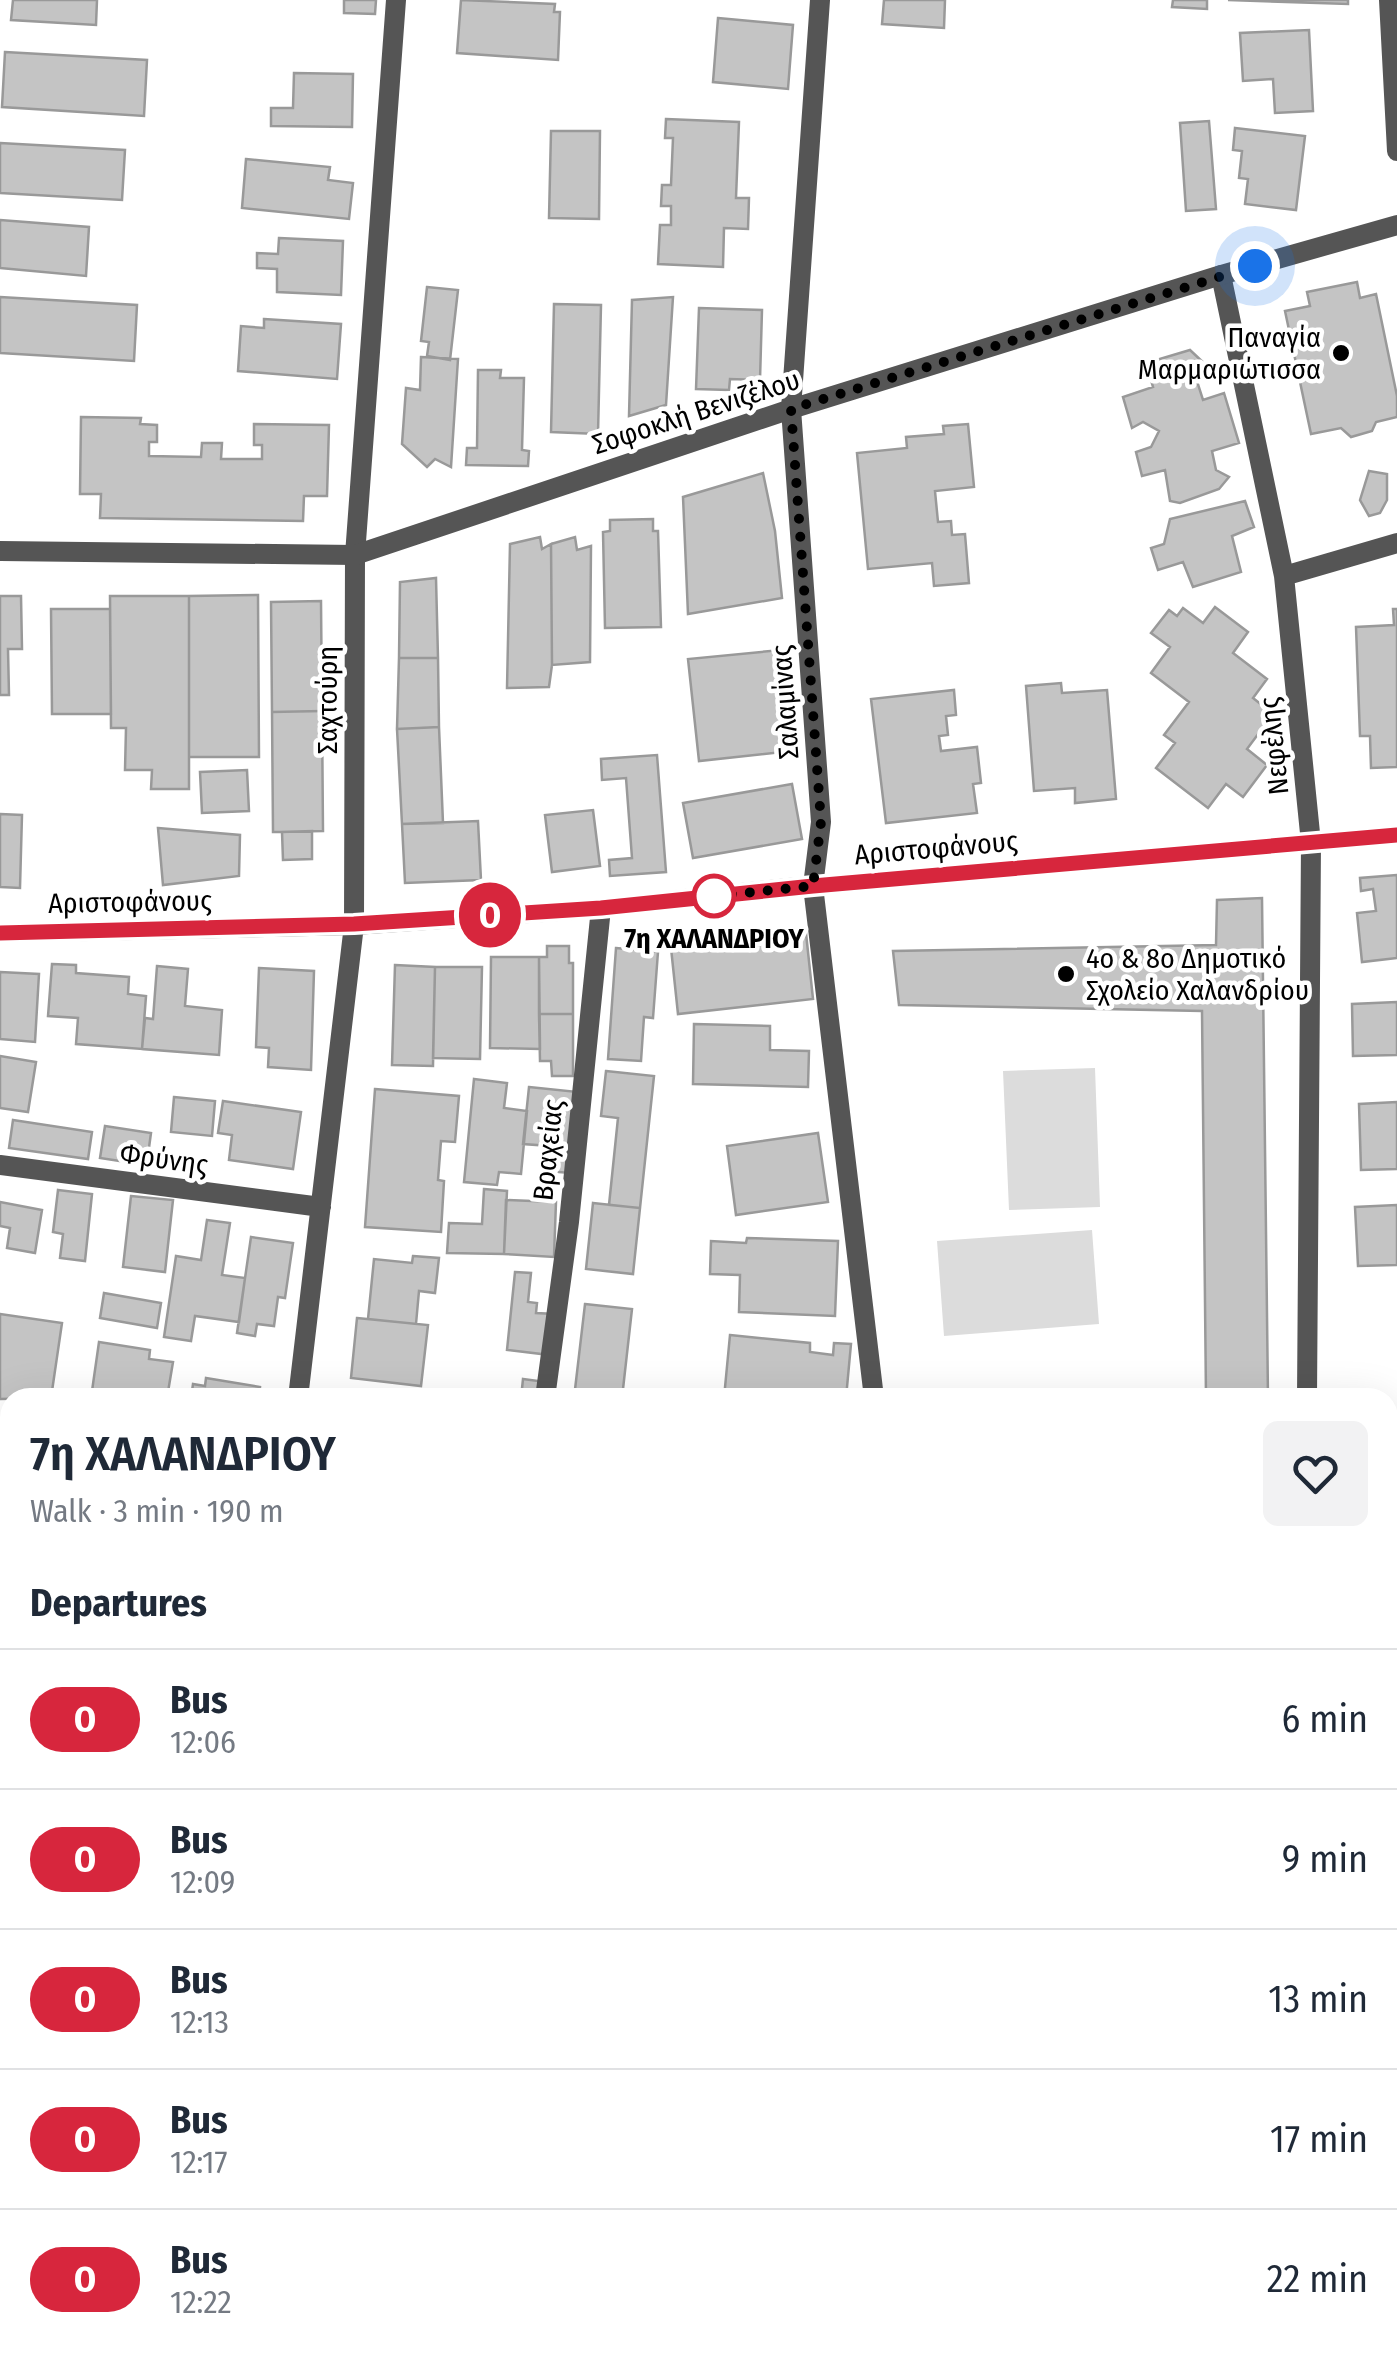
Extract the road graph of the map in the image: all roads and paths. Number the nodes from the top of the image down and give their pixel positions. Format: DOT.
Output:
graph roads {
  1 [pos="396,0"];
  2 [pos="820,0"];
  3 [pos="1389,0"];
  4 [pos="1397,151"];
  5 [pos="1397,225"];
  6 [pos="1220,276"];
  7 [pos="791,409"];
  8 [pos="1397,543"];
  9 [pos="0,550"];
  10 [pos="356,554"];
  11 [pos="1284,576"];
  12 [pos="1397,835"];
  13 [pos="1311,842"];
  14 [pos="813,886"];
  15 [pos="601,908"];
  16 [pos="354,924"];
  17 [pos="0,932"];
  18 [pos="0,1165"];
  19 [pos="321,1207"];
  20 [pos="299,1388"];
  21 [pos="546,1388"];
  22 [pos="873,1388"];
  23 [pos="1307,1388"];
  1 -- 10 [label="street, Σαχτούρη"];
  2 -- 7 [label="street, Σαλαμίνας"];
  3 -- 4 [label="street"];
  5 -- 6 [label="street, Σοφοκλή Βενιζέλου"];
  6 -- 7 [label="street, Σοφοκλή Βενιζέλου"];
  6 -- 11 [label="street, Νεφέλης"];
  7 -- 10 [label="street, Σοφοκλή Βενιζέλου"];
  7 -- 14 [label="street, Σαλαμίνας"];
  8 -- 11 [label="street"];
  9 -- 10 [label="street, Σοφοκλή Βενιζέλου"];
  10 -- 16 [label="street, Σαχτούρη"];
  11 -- 13 [label="street, Νεφέλης"];
  12 -- 13 [label="street, Αριστοφάνους"];
  13 -- 14 [label="street, Αριστοφάνους"];
  13 -- 23 [label="street, Νεφέλης"];
  14 -- 15 [label="street, Αριστοφάνους"];
  14 -- 22 [label="street, Σαλαμίνας"];
  15 -- 16 [label="street, Αριστοφάνους"];
  15 -- 21 [label="street, Βραχείας"];
  16 -- 17 [label="street, Αριστοφάνους"];
  16 -- 19 [label="street, Σαχτούρη"];
  18 -- 19 [label="street, Φρύνης"];
  19 -- 20 [label="street, Σαχτούρη"];
}
